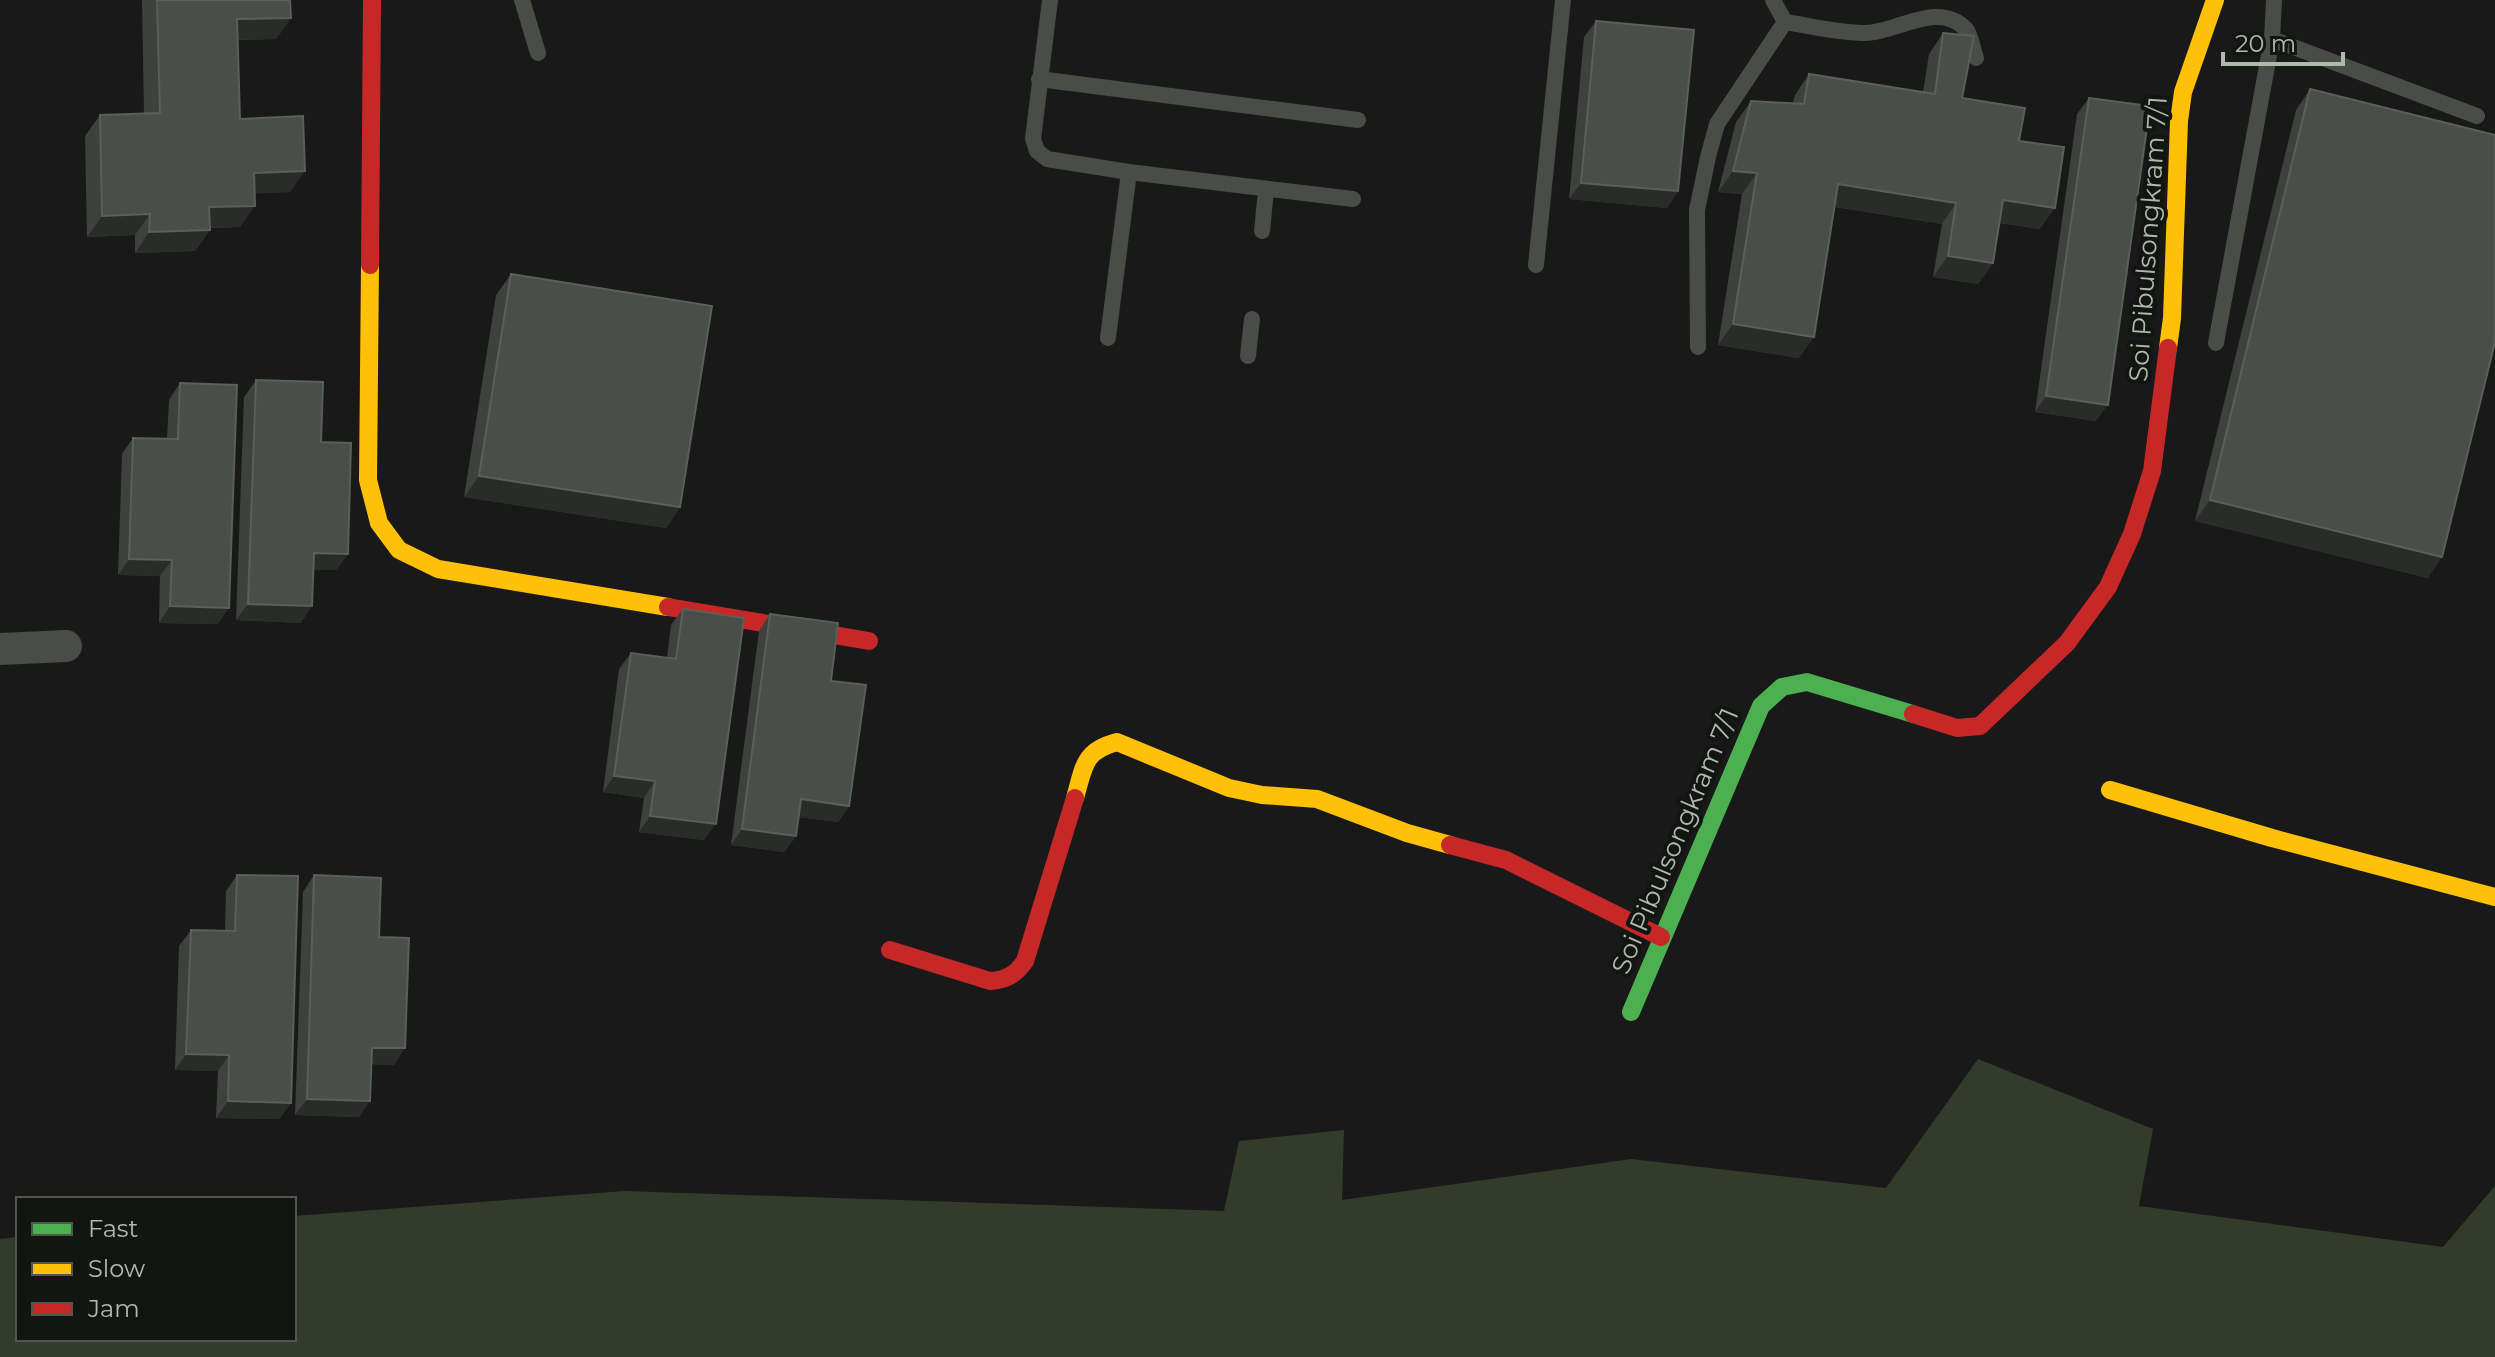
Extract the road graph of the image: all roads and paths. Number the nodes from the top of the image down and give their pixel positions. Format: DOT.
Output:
graph roads {
  1 [pos="372,0"];
  2 [pos="522,0"];
  3 [pos="1050,0"];
  4 [pos="1563,0"];
  5 [pos="1773,0"];
  6 [pos="2215,0"];
  7 [pos="2274,0"];
  8 [pos="1785,22"];
  9 [pos="2272,39"];
  10 [pos="538,53"];
  11 [pos="1976,58"];
  12 [pos="1039,79"];
  13 [pos="2477,116"];
  14 [pos="1358,120"];
  15 [pos="1129,172"];
  16 [pos="1266,190"];
  17 [pos="1353,199"];
  18 [pos="1262,231"];
  19 [pos="1536,265"];
  20 [pos="1252,319"];
  21 [pos="1108,338"];
  22 [pos="2216,343"];
  23 [pos="1698,347"];
  24 [pos="1248,356"];
  25 [pos="869,641"];
  26 [pos="66,646"];
  27 [pos="0,649"];
  28 [pos="2110,790"];
  29 [pos="2495,897"];
  30 [pos="1661,937"];
  31 [pos="890,950"];
  32 [pos="1631,1012"];
  1 -- 25 [label="street"];
  2 -- 10 [label="lane"];
  3 -- 12 [label="lane"];
  4 -- 19 [label="lane"];
  5 -- 8 [label="lane"];
  6 -- 30 [label="street, Soi Pibulsongkram 7/1"];
  7 -- 9 [label="lane"];
  8 -- 11 [label="lane"];
  8 -- 23 [label="lane"];
  9 -- 13 [label="lane"];
  9 -- 22 [label="lane"];
  12 -- 14 [label="lane"];
  12 -- 15 [label="lane"];
  15 -- 16 [label="lane"];
  15 -- 21 [label="lane"];
  16 -- 17 [label="lane"];
  16 -- 18 [label="lane"];
  20 -- 24 [label="lane"];
  26 -- 27 [label="street"];
  28 -- 29 [label="street"];
  30 -- 31 [label="street"];
  30 -- 32 [label="street, Soi Pibulsongkram 7/1"];
}
